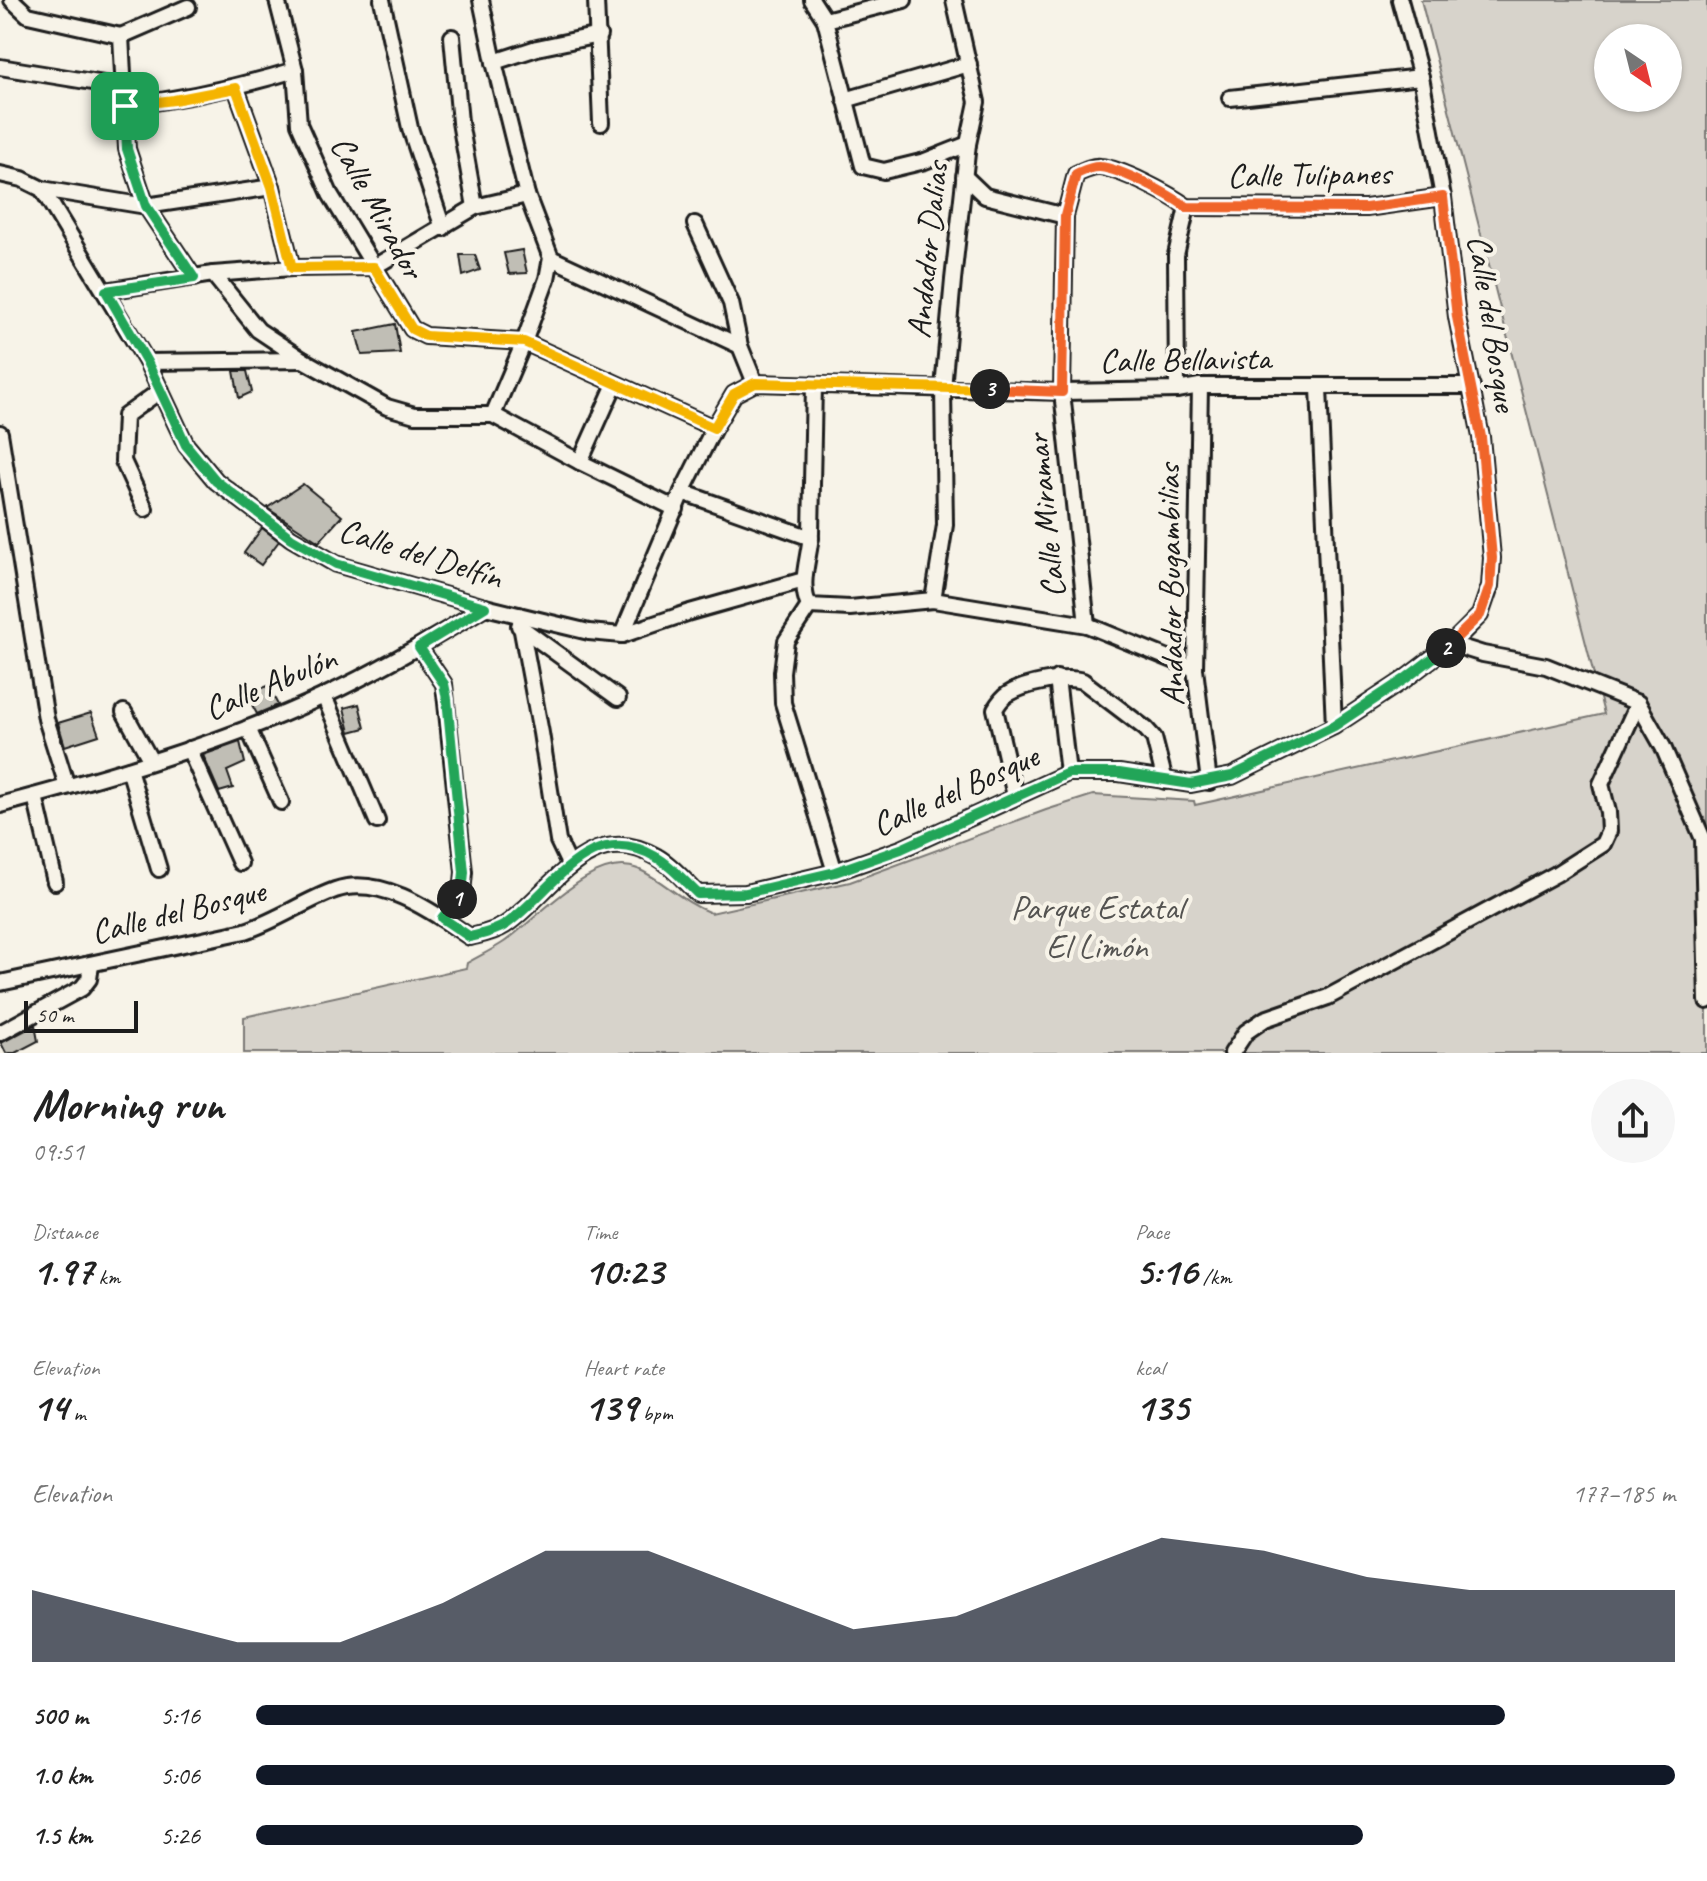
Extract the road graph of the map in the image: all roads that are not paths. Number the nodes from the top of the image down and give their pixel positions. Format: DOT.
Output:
graph roads {
  1 [pos="12,0"];
  2 [pos="277,0"];
  3 [pos="382,0"];
  4 [pos="481,0"];
  5 [pos="596,0"];
  6 [pos="812,0"];
  7 [pos="904,0"];
  8 [pos="954,0"];
  9 [pos="1400,0"];
  10 [pos="188,7"];
  11 [pos="825,20"];
  12 [pos="599,35"];
  13 [pos="121,36"];
  14 [pos="452,37"];
  15 [pos="494,62"];
  16 [pos="969,64"];
  17 [pos="0,67"];
  18 [pos="295,70"];
  19 [pos="1421,77"];
  20 [pos="123,87"];
  21 [pos="236,88"];
  22 [pos="1230,98"];
  23 [pos="845,100"];
  24 [pos="125,106"];
  25 [pos="601,123"];
  26 [pos="968,144"];
  27 [pos="1088,169"];
  28 [pos="0,174"];
  29 [pos="964,176"];
  30 [pos="272,187"];
  31 [pos="42,189"];
  32 [pos="527,195"];
  33 [pos="1443,197"];
  34 [pos="146,206"];
  35 [pos="475,207"];
  36 [pos="1187,207"];
  37 [pos="1065,216"];
  38 [pos="695,224"];
  39 [pos="443,228"];
  40 [pos="551,258"];
  41 [pos="374,267"];
  42 [pos="292,268"];
  43 [pos="213,274"];
  44 [pos="194,278"];
  45 [pos="106,291"];
  46 [pos="524,342"];
  47 [pos="740,346"];
  48 [pos="303,360"];
  49 [pos="147,362"];
  50 [pos="755,383"];
  51 [pos="615,384"];
  52 [pos="814,385"];
  53 [pos="1200,386"];
  54 [pos="1472,386"];
  55 [pos="943,388"];
  56 [pos="1319,388"];
  57 [pos="161,390"];
  58 [pos="1177,390"];
  59 [pos="1062,392"];
  60 [pos="493,415"];
  61 [pos="714,428"];
  62 [pos="0,433"];
  63 [pos="2,459"];
  64 [pos="580,462"];
  65 [pos="682,492"];
  66 [pos="145,509"];
  67 [pos="676,509"];
  68 [pos="811,538"];
  69 [pos="804,580"];
  70 [pos="933,600"];
  71 [pos="807,602"];
  72 [pos="485,607"];
  73 [pos="519,621"];
  74 [pos="1087,625"];
  75 [pos="622,635"];
  76 [pos="1451,644"];
  77 [pos="419,647"];
  78 [pos="1195,669"];
  79 [pos="1057,678"];
  80 [pos="324,696"];
  81 [pos="618,698"];
  82 [pos="1638,703"];
  83 [pos="124,712"];
  84 [pos="1334,726"];
  85 [pos="248,728"];
  86 [pos="189,749"];
  87 [pos="151,761"];
  88 [pos="129,769"];
  89 [pos="1068,773"];
  90 [pos="1165,781"];
  91 [pos="1209,782"];
  92 [pos="67,786"];
  93 [pos="35,796"];
  94 [pos="1015,796"];
  95 [pos="281,802"];
  96 [pos="0,805"];
  97 [pos="377,821"];
  98 [pos="240,863"];
  99 [pos="569,864"];
  100 [pos="159,869"];
  101 [pos="835,872"];
  102 [pos="55,882"];
  103 [pos="442,918"];
  104 [pos="91,965"];
  105 [pos="0,983"];
  106 [pos="1707,1001"];
  107 [pos="0,1033"];
  108 [pos="1232,1053"];
  1 -- 13 [label="street"];
  2 -- 18 [label="street, Calle Mirador"];
  3 -- 39 [label="street"];
  4 -- 15 [label="street"];
  5 -- 12 [label="street"];
  6 -- 11 [label="street"];
  7 -- 11 [label="street"];
  8 -- 16 [label="street, Andador Dalias"];
  9 -- 19 [label="street, Calle del Bosque"];
  10 -- 13 [label="street"];
  11 -- 23 [label="street"];
  12 -- 15 [label="street"];
  12 -- 25 [label="street"];
  13 -- 20 [label="street"];
  14 -- 35 [label="street"];
  15 -- 32 [label="street"];
  16 -- 23 [label="street"];
  16 -- 26 [label="street, Andador Dalias"];
  17 -- 20 [label="street"];
  18 -- 21 [label="street"];
  18 -- 41 [label="street, Calle Mirador"];
  19 -- 22 [label="street"];
  19 -- 33 [label="street, Calle del Bosque"];
  20 -- 24 [label="street"];
  21 -- 24 [label="street"];
  21 -- 30 [label="street"];
  23 -- 26 [label="street"];
  24 -- 34 [label="street"];
  26 -- 29 [label="street, Andador Dalias"];
  27 -- 36 [label="street, Calle Tulipanes"];
  27 -- 37 [label="street, Calle Miramar"];
  28 -- 31 [label="street"];
  29 -- 37 [label="street"];
  29 -- 55 [label="street, Andador Dalias"];
  30 -- 34 [label="street"];
  30 -- 42 [label="street"];
  31 -- 34 [label="street"];
  31 -- 45 [label="street, Calle del Delfín"];
  32 -- 35 [label="street"];
  32 -- 40 [label="street"];
  33 -- 36 [label="street, Calle Tulipanes"];
  33 -- 54 [label="street, Calle del Bosque"];
  34 -- 44 [label="street"];
  35 -- 39 [label="street"];
  36 -- 58 [label="street"];
  37 -- 59 [label="street, Calle Miramar"];
  38 -- 47 [label="street"];
  39 -- 41 [label="street"];
  40 -- 46 [label="street"];
  40 -- 47 [label="street"];
  41 -- 42 [label="street"];
  41 -- 46 [label="street, Calle Mirador"];
  42 -- 43 [label="street"];
  43 -- 44 [label="street"];
  43 -- 48 [label="street"];
  44 -- 45 [label="street"];
  45 -- 49 [label="street, Calle del Delfín"];
  46 -- 51 [label="street"];
  46 -- 60 [label="street"];
  47 -- 50 [label="street"];
  48 -- 49 [label="street"];
  48 -- 60 [label="street"];
  49 -- 57 [label="street, Calle del Delfín"];
  50 -- 52 [label="street, Calle Bellavista"];
  50 -- 61 [label="street"];
  51 -- 61 [label="street"];
  51 -- 64 [label="street"];
  52 -- 55 [label="street, Calle Bellavista"];
  52 -- 68 [label="street"];
  53 -- 56 [label="street, Calle Bellavista"];
  53 -- 58 [label="street, Calle Bellavista"];
  53 -- 78 [label="street, Andador Bugambilias"];
  54 -- 56 [label="street, Calle Bellavista"];
  54 -- 76 [label="street, Calle del Bosque"];
  55 -- 59 [label="street, Calle Bellavista"];
  55 -- 70 [label="street, Andador Dalias"];
  56 -- 84 [label="street"];
  57 -- 66 [label="street"];
  57 -- 72 [label="street, Calle del Delfín"];
  58 -- 59 [label="street, Calle Bellavista"];
  59 -- 74 [label="street, Calle Miramar"];
  60 -- 64 [label="street"];
  61 -- 65 [label="street"];
  62 -- 63 [label="street"];
  63 -- 92 [label="street"];
  64 -- 67 [label="street"];
  65 -- 67 [label="street"];
  65 -- 68 [label="street"];
  67 -- 75 [label="street"];
  68 -- 69 [label="street"];
  69 -- 71 [label="street"];
  69 -- 75 [label="street"];
  70 -- 71 [label="street"];
  70 -- 74 [label="street"];
  71 -- 101 [label="street"];
  72 -- 73 [label="street, Calle del Delfín"];
  72 -- 77 [label="street, Calle Abulón"];
  73 -- 75 [label="street, Calle del Delfín"];
  73 -- 81 [label="street"];
  73 -- 99 [label="street"];
  74 -- 78 [label="street"];
  76 -- 82 [label="street"];
  76 -- 84 [label="street, Calle del Bosque"];
  77 -- 80 [label="street, Calle Abulón"];
  77 -- 103 [label="street"];
  78 -- 91 [label="street, Andador Bugambilias"];
  79 -- 89 [label="street"];
  79 -- 90 [label="street"];
  79 -- 94 [label="street"];
  80 -- 85 [label="street, Calle Abulón"];
  80 -- 97 [label="street"];
  82 -- 106 [label="street"];
  82 -- 108 [label="street"];
  83 -- 87 [label="street"];
  84 -- 91 [label="street, Calle del Bosque"];
  85 -- 86 [label="street, Calle Abulón"];
  85 -- 95 [label="street"];
  86 -- 87 [label="street, Calle Abulón"];
  86 -- 98 [label="street"];
  87 -- 88 [label="street, Calle Abulón"];
  88 -- 92 [label="street, Calle Abulón"];
  88 -- 100 [label="street"];
  89 -- 90 [label="street, Calle del Bosque"];
  89 -- 94 [label="street, Calle del Bosque"];
  90 -- 91 [label="street, Calle del Bosque"];
  92 -- 93 [label="street, Calle Abulón"];
  93 -- 96 [label="street, Calle Abulón"];
  93 -- 102 [label="street"];
  94 -- 101 [label="street, Calle del Bosque"];
  99 -- 101 [label="street, Calle del Bosque"];
  99 -- 103 [label="street, Calle del Bosque"];
  103 -- 104 [label="street, Calle del Bosque"];
  104 -- 105 [label="street, Calle del Bosque"];
  104 -- 107 [label="street"];
}
